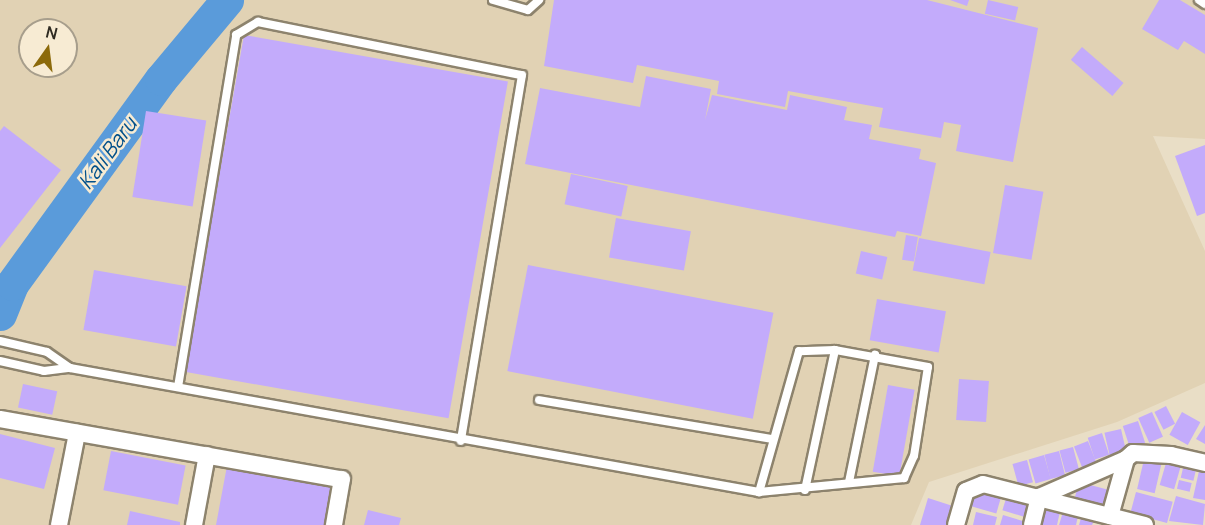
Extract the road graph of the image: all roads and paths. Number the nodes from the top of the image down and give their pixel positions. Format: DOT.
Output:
graph roads {
  1 [pos="493,0"];
  2 [pos="538,0"];
  3 [pos="1199,0"];
  4 [pos="1205,4"];
  5 [pos="4,342"];
  6 [pos="836,350"];
  7 [pos="874,355"];
  8 [pos="3,362"];
  9 [pos="70,368"];
  10 [pos="178,387"];
  11 [pos="539,400"];
  12 [pos="5,421"];
  13 [pos="77,433"];
  14 [pos="772,439"];
  15 [pos="461,441"];
  16 [pos="207,455"];
  17 [pos="1126,459"];
  18 [pos="1205,463"];
  19 [pos="849,482"];
  20 [pos="805,489"];
  21 [pos="759,492"];
  22 [pos="1039,497"];
  23 [pos="1110,516"];
  24 [pos="59,525"];
  25 [pos="194,525"];
  26 [pos="334,525"];
  27 [pos="956,525"];
  28 [pos="1032,525"];
  29 [pos="1145,525"];
  1 -- 2 [label="lane"];
  3 -- 4 [label="lane"];
  5 -- 9 [label="lane"];
  6 -- 7 [label="lane"];
  6 -- 14 [label="lane"];
  6 -- 20 [label="lane"];
  7 -- 19 [label="lane"];
  7 -- 19 [label="lane"];
  8 -- 9 [label="lane"];
  9 -- 10 [label="lane"];
  10 -- 15 [label="lane"];
  10 -- 15 [label="lane"];
  11 -- 14 [label="lane"];
  12 -- 13 [label="street"];
  13 -- 16 [label="street"];
  13 -- 24 [label="street"];
  14 -- 21 [label="lane"];
  15 -- 21 [label="lane"];
  16 -- 25 [label="street"];
  16 -- 26 [label="street"];
  17 -- 18 [label="street"];
  17 -- 22 [label="street"];
  17 -- 23 [label="street"];
  19 -- 20 [label="lane"];
  20 -- 21 [label="lane"];
  22 -- 23 [label="street"];
  22 -- 27 [label="street"];
  22 -- 28 [label="street"];
  23 -- 29 [label="street"];
}
